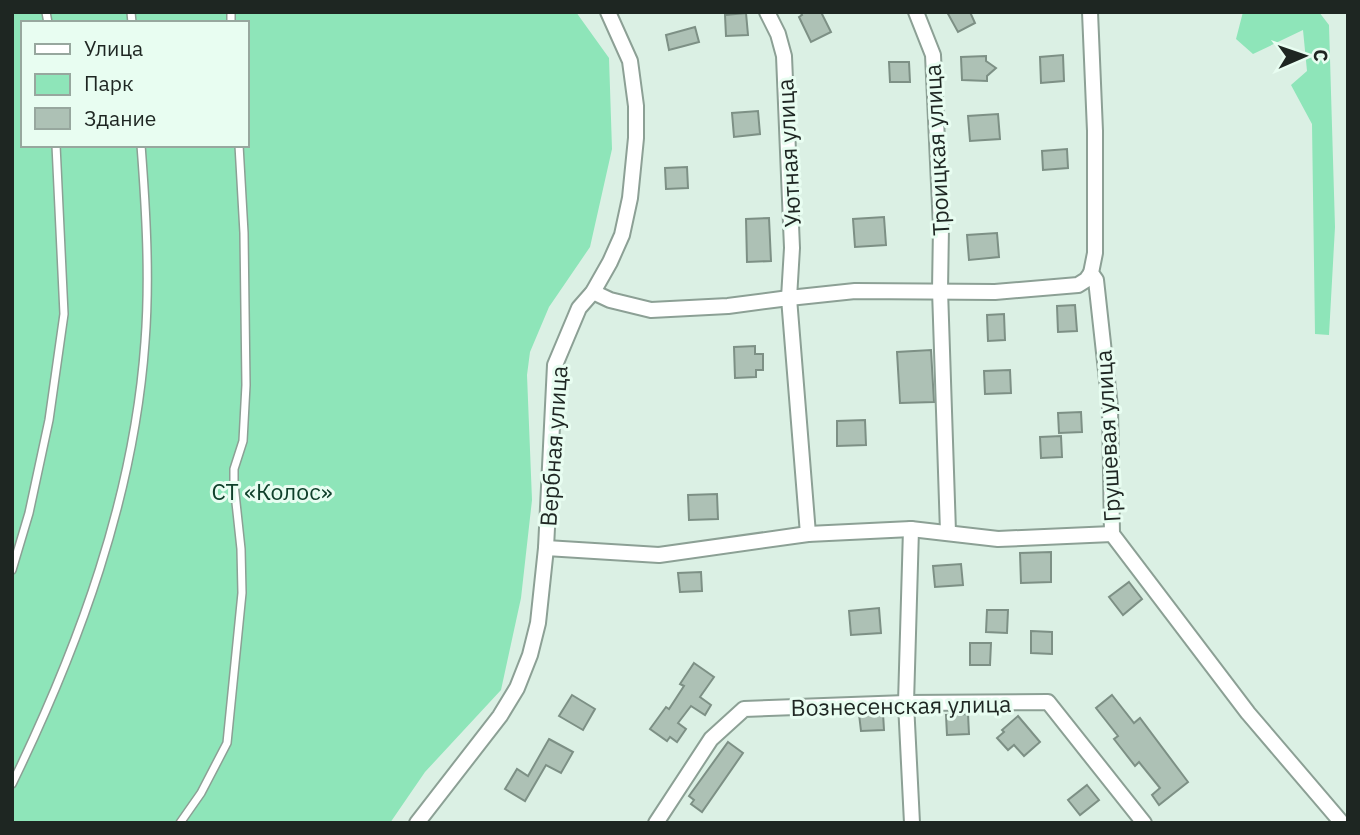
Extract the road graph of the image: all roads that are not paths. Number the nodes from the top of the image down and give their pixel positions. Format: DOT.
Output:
graph roads {
  1 [pos="608,12"];
  2 [pos="767,12"];
  3 [pos="916,12"];
  4 [pos="1090,12"];
  5 [pos="56,147"];
  6 [pos="141,147"];
  7 [pos="239,147"];
  8 [pos="1091,273"];
  9 [pos="940,290"];
  10 [pos="593,292"];
  11 [pos="789,298"];
  12 [pos="911,529"];
  13 [pos="948,533"];
  14 [pos="808,534"];
  15 [pos="1112,534"];
  16 [pos="545,548"];
  17 [pos="12,570"];
  18 [pos="906,703"];
  19 [pos="12,784"];
  20 [pos="180,823"];
  21 [pos="417,823"];
  22 [pos="656,823"];
  23 [pos="912,823"];
  24 [pos="1144,823"];
  25 [pos="1342,823"];
  1 -- 10 [label="street, Вербная улица"];
  2 -- 11 [label="street, Уютная улица"];
  3 -- 9 [label="street, Троицкая улица"];
  4 -- 8 [label="street, Грушевая улица"];
  5 -- 17 [label="lane"];
  6 -- 19 [label="lane"];
  7 -- 20 [label="lane"];
  8 -- 9 [label="street"];
  8 -- 15 [label="street, Грушевая улица"];
  9 -- 11 [label="street"];
  9 -- 13 [label="street, Троицкая улица"];
  10 -- 11 [label="street"];
  10 -- 16 [label="street, Вербная улица"];
  11 -- 14 [label="street, Уютная улица"];
  12 -- 13 [label="street"];
  12 -- 14 [label="street"];
  12 -- 18 [label="street"];
  13 -- 15 [label="street"];
  14 -- 16 [label="street"];
  15 -- 25 [label="street, Грушевая улица"];
  16 -- 21 [label="street, Вербная улица"];
  18 -- 22 [label="street, Вознесенская улица"];
  18 -- 23 [label="street"];
  18 -- 24 [label="street, Вознесенская улица"];
}
